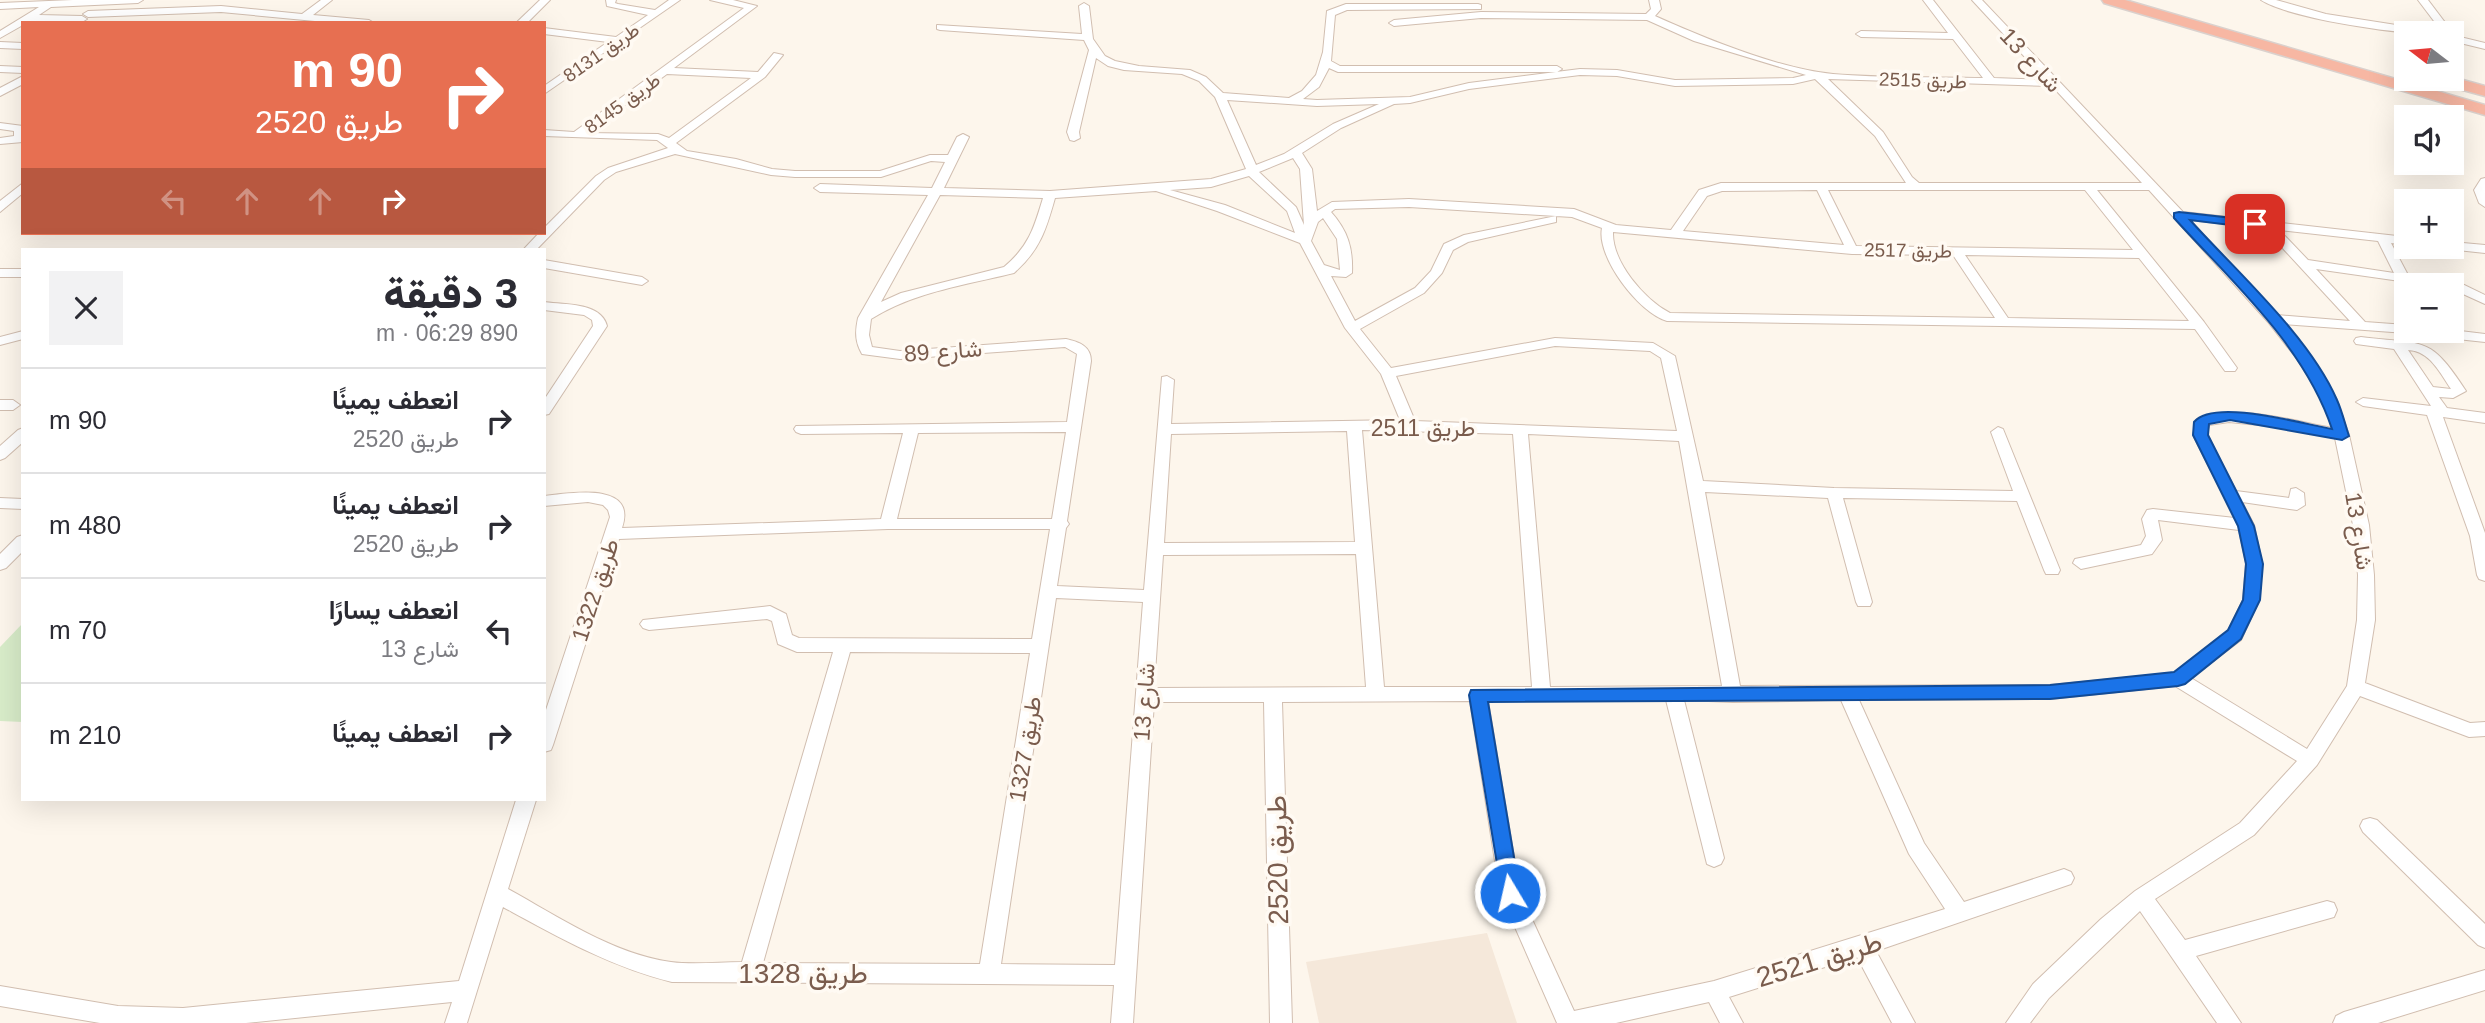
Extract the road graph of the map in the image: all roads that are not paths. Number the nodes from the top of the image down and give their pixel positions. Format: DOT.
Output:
graph roads {
  1 [pos="121,0"];
  2 [pos="138,0"];
  3 [pos="170,0"];
  4 [pos="258,0"];
  5 [pos="327,0"];
  6 [pos="545,0"];
  7 [pos="611,0"];
  8 [pos="675,0"];
  9 [pos="715,0"];
  10 [pos="1654,0"];
  11 [pos="1928,0"];
  12 [pos="1977,0"];
  13 [pos="1993,0"];
  14 [pos="2100,0"];
  15 [pos="2109,0"];
  16 [pos="2133,0"];
  17 [pos="2266,0"];
  18 [pos="2423,0"];
  19 [pos="106,1"];
  20 [pos="55,2"];
  21 [pos="1380,3"];
  22 [pos="1084,5"];
  23 [pos="3,7"];
  24 [pos="1479,7"];
  25 [pos="2163,8"];
  26 [pos="247,11"];
  27 [pos="657,13"];
  28 [pos="166,17"];
  29 [pos="304,17"];
  30 [pos="1649,17"];
  31 [pos="27,18"];
  32 [pos="82,18"];
  33 [pos="22,21"];
  34 [pos="347,21"];
  35 [pos="523,21"];
  36 [pos="1995,21"];
  37 [pos="2439,21"];
  38 [pos="21,22"];
  39 [pos="1394,23"];
  40 [pos="940,27"];
  41 [pos="2394,28"];
  42 [pos="21,30"];
  43 [pos="3,32"];
  44 [pos="546,33"];
  45 [pos="1861,33"];
  46 [pos="1955,36"];
  47 [pos="1086,37"];
  48 [pos="618,40"];
  49 [pos="2464,41"];
  50 [pos="2315,44"];
  51 [pos="0,45"];
  52 [pos="18,45"];
  53 [pos="2485,46"];
  54 [pos="1093,51"];
  55 [pos="0,52"];
  56 [pos="778,55"];
  57 [pos="1327,63"];
  58 [pos="0,69"];
  59 [pos="21,70"];
  60 [pos="668,71"];
  61 [pos="1580,72"];
  62 [pos="761,75"];
  63 [pos="1817,75"];
  64 [pos="21,80"];
  65 [pos="1991,82"];
  66 [pos="2052,83"];
  67 [pos="2464,85"];
  68 [pos="546,90"];
  69 [pos="2485,91"];
  70 [pos="0,93"];
  71 [pos="1220,96"];
  72 [pos="1402,100"];
  73 [pos="1291,101"];
  74 [pos="2485,102"];
  75 [pos="2485,110"];
  76 [pos="21,116"];
  77 [pos="3,126"];
  78 [pos="546,133"];
  79 [pos="21,134"];
  80 [pos="576,136"];
  81 [pos="963,137"];
  82 [pos="1074,138"];
  83 [pos="21,139"];
  84 [pos="0,141"];
  85 [pos="672,146"];
  86 [pos="1295,151"];
  87 [pos="952,159"];
  88 [pos="1251,169"];
  89 [pos="2485,181"];
  90 [pos="2088,186"];
  91 [pos="2150,186"];
  92 [pos="1821,187"];
  93 [pos="1917,187"];
  94 [pos="21,188"];
  95 [pos="820,188"];
  96 [pos="1150,188"];
  97 [pos="936,192"];
  98 [pos="1050,195"];
  99 [pos="2485,203"];
  100 [pos="0,208"];
  101 [pos="1323,211"];
  102 [pos="1574,213"];
  103 [pos="2179,215"];
  104 [pos="1312,220"];
  105 [pos="1614,228"];
  106 [pos="546,233"];
  107 [pos="1674,234"];
  108 [pos="544,235"];
  109 [pos="2382,238"];
  110 [pos="2281,239"];
  111 [pos="2394,240"];
  112 [pos="1305,241"];
  113 [pos="2464,247"];
  114 [pos="531,248"];
  115 [pos="2485,249"];
  116 [pos="1852,250"];
  117 [pos="1956,251"];
  118 [pos="2143,254"];
  119 [pos="546,264"];
  120 [pos="2306,264"];
  121 [pos="1320,268"];
  122 [pos="0,273"];
  123 [pos="21,273"];
  124 [pos="2400,273"];
  125 [pos="2394,277"];
  126 [pos="642,281"];
  127 [pos="2464,290"];
  128 [pos="2485,300"];
  129 [pos="546,306"];
  130 [pos="865,318"];
  131 [pos="2273,319"];
  132 [pos="2004,322"];
  133 [pos="2360,324"];
  134 [pos="2199,325"];
  135 [pos="1352,328"];
  136 [pos="2394,328"];
  137 [pos="21,336"];
  138 [pos="2464,336"];
  139 [pos="2485,338"];
  140 [pos="0,341"];
  141 [pos="2361,341"];
  142 [pos="1053,343"];
  143 [pos="2402,346"];
  144 [pos="2230,368"];
  145 [pos="1388,373"];
  146 [pos="1167,380"];
  147 [pos="2429,391"];
  148 [pos="2363,402"];
  149 [pos="546,408"];
  150 [pos="2438,412"];
  151 [pos="2485,418"];
  152 [pos="1409,425"];
  153 [pos="1073,427"];
  154 [pos="912,428"];
  155 [pos="1354,428"];
  156 [pos="801,429"];
  157 [pos="1163,429"];
  158 [pos="1520,429"];
  159 [pos="1997,432"];
  160 [pos="21,435"];
  161 [pos="1684,436"];
  162 [pos="2342,436"];
  163 [pos="0,455"];
  164 [pos="1696,486"];
  165 [pos="1834,492"];
  166 [pos="2296,493"];
  167 [pos="2231,495"];
  168 [pos="2023,496"];
  169 [pos="546,501"];
  170 [pos="0,503"];
  171 [pos="21,504"];
  172 [pos="888,524"];
  173 [pos="1061,524"];
  174 [pos="2246,526"];
  175 [pos="614,534"];
  176 [pos="2481,537"];
  177 [pos="21,543"];
  178 [pos="1364,548"];
  179 [pos="1154,549"];
  180 [pos="2081,563"];
  181 [pos="0,564"];
  182 [pos="2052,570"];
  183 [pos="2485,575"];
  184 [pos="1050,592"];
  185 [pos="1151,596"];
  186 [pos="1864,602"];
  187 [pos="649,624"];
  188 [pos="843,646"];
  189 [pos="1041,646"];
  190 [pos="2178,679"];
  191 [pos="2356,687"];
  192 [pos="1847,692"];
  193 [pos="1542,694"];
  194 [pos="1673,694"];
  195 [pos="1144,695"];
  196 [pos="1478,695"];
  197 [pos="1733,695"];
  198 [pos="1376,696"];
  199 [pos="1273,697"];
  200 [pos="2485,729"];
  201 [pos="546,739"];
  202 [pos="2310,760"];
  203 [pos="526,801"];
  204 [pos="2370,826"];
  205 [pos="1714,858"];
  206 [pos="2064,878"];
  207 [pos="498,894"];
  208 [pos="2142,897"];
  209 [pos="2326,910"];
  210 [pos="1960,913"];
  211 [pos="2485,938"];
  212 [pos="1862,946"];
  213 [pos="2181,951"];
  214 [pos="750,972"];
  215 [pos="989,973"];
  216 [pos="1127,975"];
  217 [pos="2485,980"];
  218 [pos="466,990"];
  219 [pos="1714,991"];
  220 [pos="0,996"];
  221 [pos="300,1015"];
  222 [pos="116,1020"];
  223 [pos="456,1023"];
  224 [pos="1122,1023"];
  225 [pos="1281,1023"];
  226 [pos="1569,1023"];
  227 [pos="1732,1023"];
  228 [pos="1904,1023"];
  229 [pos="2017,1023"];
  230 [pos="2230,1023"];
  231 [pos="2344,1023"];
  1 -- 2 [label="street"];
  1 -- 19 [label="street"];
  3 -- 28 [label="street"];
  4 -- 26 [label="street"];
  5 -- 29 [label="street"];
  6 -- 35 [label="street"];
  7 -- 27 [label="street, طريق 8131"];
  8 -- 27 [label="street, طريق 8131"];
  9 -- 60 [label="street, طريق 8145"];
  10 -- 30 [label="street"];
  11 -- 46 [label="street, طريق 2515"];
  12 -- 36 [label="street, شارع 13"];
  13 -- 36 [label="street, شارع 13"];
  14 -- 25 [label="street"];
  15 -- 25 [label="highway"];
  16 -- 74 [label="highway"];
  17 -- 41 [label="street"];
  18 -- 37 [label="street"];
  19 -- 20 [label="street"];
  19 -- 32 [label="street"];
  20 -- 23 [label="street"];
  20 -- 31 [label="street"];
  21 -- 24 [label="street"];
  21 -- 57 [label="street"];
  22 -- 47 [label="street"];
  24 -- 30 [label="street"];
  24 -- 39 [label="street"];
  25 -- 50 [label="highway"];
  25 -- 75 [label="highway"];
  26 -- 28 [label="street"];
  26 -- 29 [label="street"];
  27 -- 48 [label="street, طريق 8131"];
  28 -- 32 [label="street"];
  29 -- 34 [label="street"];
  30 -- 63 [label="street"];
  31 -- 32 [label="street"];
  31 -- 33 [label="street"];
  36 -- 66 [label="street, شارع 13"];
  38 -- 43 [label="street"];
  40 -- 47 [label="street"];
  42 -- 43 [label="street"];
  44 -- 48 [label="street"];
  45 -- 46 [label="street"];
  46 -- 65 [label="street, طريق 2515"];
  47 -- 54 [label="street"];
  48 -- 68 [label="street, طريق 8131"];
  49 -- 53 [label="street"];
  51 -- 52 [label="street"];
  52 -- 55 [label="street"];
  54 -- 71 [label="street"];
  54 -- 82 [label="street"];
  56 -- 62 [label="street"];
  57 -- 61 [label="street"];
  57 -- 73 [label="street"];
  58 -- 59 [label="street"];
  60 -- 62 [label="street, طريق 8145"];
  60 -- 80 [label="street, طريق 8145"];
  61 -- 63 [label="street"];
  61 -- 72 [label="street"];
  62 -- 85 [label="street"];
  63 -- 65 [label="street, طريق 2515"];
  63 -- 93 [label="street"];
  64 -- 70 [label="street"];
  65 -- 66 [label="street, طريق 2515"];
  66 -- 91 [label="street, شارع 13"];
  67 -- 69 [label="highway"];
  71 -- 73 [label="street"];
  71 -- 88 [label="street"];
  72 -- 73 [label="street"];
  72 -- 86 [label="street"];
  76 -- 77 [label="street"];
  77 -- 79 [label="street"];
  78 -- 80 [label="street, طريق 8145"];
  80 -- 85 [label="street, طريق 8145"];
  81 -- 87 [label="street"];
  83 -- 84 [label="street"];
  85 -- 87 [label="street, طريق 8145"];
  85 -- 106 [label="street"];
  86 -- 88 [label="street"];
  86 -- 104 [label="street"];
  87 -- 97 [label="street"];
  88 -- 96 [label="street"];
  88 -- 112 [label="street"];
  89 -- 99 [label="street"];
  90 -- 91 [label="street"];
  90 -- 93 [label="street"];
  90 -- 118 [label="street"];
  91 -- 103 [label="street, شارع 13"];
  92 -- 93 [label="street"];
  92 -- 107 [label="street"];
  92 -- 116 [label="street"];
  94 -- 100 [label="street"];
  95 -- 97 [label="street"];
  96 -- 98 [label="street"];
  96 -- 112 [label="street"];
  97 -- 98 [label="street"];
  97 -- 130 [label="street"];
  98 -- 130 [label="street"];
  101 -- 102 [label="street, طريق 2517"];
  101 -- 104 [label="street"];
  101 -- 121 [label="street"];
  102 -- 105 [label="street, طريق 2517"];
  102 -- 135 [label="street"];
  103 -- 109 [label="street"];
  103 -- 131 [label="street, شارع 13"];
  104 -- 112 [label="street"];
  105 -- 107 [label="street, طريق 2517"];
  105 -- 132 [label="street"];
  107 -- 116 [label="street, طريق 2517"];
  108 -- 114 [label="street"];
  109 -- 111 [label="street"];
  109 -- 124 [label="street"];
  110 -- 120 [label="street"];
  112 -- 121 [label="street"];
  113 -- 115 [label="street"];
  116 -- 117 [label="street, طريق 2517"];
  117 -- 118 [label="street, طريق 2517"];
  117 -- 132 [label="street"];
  118 -- 134 [label="street"];
  119 -- 126 [label="street"];
  120 -- 125 [label="street"];
  120 -- 133 [label="street"];
  121 -- 135 [label="street"];
  122 -- 123 [label="street"];
  127 -- 128 [label="street"];
  129 -- 149 [label="street"];
  130 -- 142 [label="street, شارع 89"];
  131 -- 133 [label="street"];
  131 -- 162 [label="street, شارع 13"];
  132 -- 134 [label="street"];
  133 -- 136 [label="street"];
  134 -- 144 [label="street"];
  135 -- 145 [label="street"];
  137 -- 140 [label="street"];
  138 -- 139 [label="street"];
  141 -- 143 [label="street"];
  142 -- 153 [label="street, طريق 1327"];
  143 -- 147 [label="street"];
  143 -- 147 [label="street"];
  145 -- 152 [label="street"];
  145 -- 161 [label="street"];
  146 -- 157 [label="street, شارع 13"];
  147 -- 150 [label="street"];
  148 -- 150 [label="street"];
  150 -- 151 [label="street"];
  150 -- 176 [label="street"];
  152 -- 155 [label="street, طريق 2511"];
  152 -- 158 [label="street, طريق 2511"];
  153 -- 154 [label="street"];
  153 -- 173 [label="street, طريق 1327"];
  154 -- 156 [label="street"];
  154 -- 172 [label="street"];
  155 -- 157 [label="street, طريق 2511"];
  155 -- 178 [label="street"];
  157 -- 179 [label="street, شارع 13"];
  158 -- 161 [label="street, طريق 2511"];
  158 -- 193 [label="street"];
  159 -- 168 [label="street"];
  160 -- 163 [label="street"];
  161 -- 164 [label="street"];
  162 -- 167 [label="street"];
  162 -- 191 [label="street, شارع 13"];
  164 -- 165 [label="street"];
  164 -- 197 [label="street"];
  165 -- 168 [label="street"];
  165 -- 186 [label="street"];
  166 -- 167 [label="street"];
  167 -- 174 [label="street"];
  168 -- 182 [label="street"];
  169 -- 175 [label="street, طريق 1322"];
  170 -- 171 [label="street"];
  172 -- 173 [label="street"];
  172 -- 175 [label="street"];
  173 -- 184 [label="street, طريق 1327"];
  174 -- 180 [label="street"];
  174 -- 190 [label="street"];
  175 -- 201 [label="street, طريق 1322"];
  176 -- 183 [label="street"];
  177 -- 181 [label="street"];
  178 -- 179 [label="street"];
  178 -- 198 [label="street"];
  179 -- 185 [label="street, شارع 13"];
  184 -- 185 [label="street"];
  184 -- 189 [label="street, طريق 1327"];
  185 -- 195 [label="street, شارع 13"];
  187 -- 188 [label="street"];
  188 -- 189 [label="street"];
  188 -- 214 [label="street"];
  189 -- 215 [label="street, طريق 1327"];
  190 -- 192 [label="street"];
  190 -- 202 [label="street"];
  191 -- 200 [label="street"];
  191 -- 202 [label="street, شارع 13"];
  192 -- 197 [label="street"];
  192 -- 210 [label="street"];
  193 -- 194 [label="street"];
  193 -- 196 [label="street"];
  194 -- 197 [label="street"];
  194 -- 205 [label="street"];
  195 -- 199 [label="street"];
  195 -- 216 [label="street, شارع 13"];
  196 -- 198 [label="street"];
  196 -- 226 [label="street, طريق 2521"];
  198 -- 199 [label="street"];
  199 -- 225 [label="street, طريق 2520"];
  202 -- 208 [label="street, شارع 13"];
  203 -- 207 [label="street"];
  204 -- 211 [label="street"];
  206 -- 210 [label="street, طريق 2521"];
  207 -- 214 [label="street, طريق 1328"];
  207 -- 218 [label="street"];
  208 -- 213 [label="street"];
  208 -- 229 [label="street, شارع 13"];
  209 -- 213 [label="street"];
  210 -- 212 [label="street, طريق 2521"];
  212 -- 219 [label="street, طريق 2521"];
  212 -- 228 [label="street"];
  213 -- 230 [label="street"];
  214 -- 215 [label="street, طريق 1328"];
  215 -- 216 [label="street, طريق 1328"];
  216 -- 224 [label="street, شارع 13"];
  217 -- 231 [label="street"];
  218 -- 221 [label="street"];
  218 -- 223 [label="street"];
  219 -- 226 [label="street, طريق 2521"];
  219 -- 227 [label="street"];
  220 -- 222 [label="street"];
  221 -- 222 [label="street"];
}
